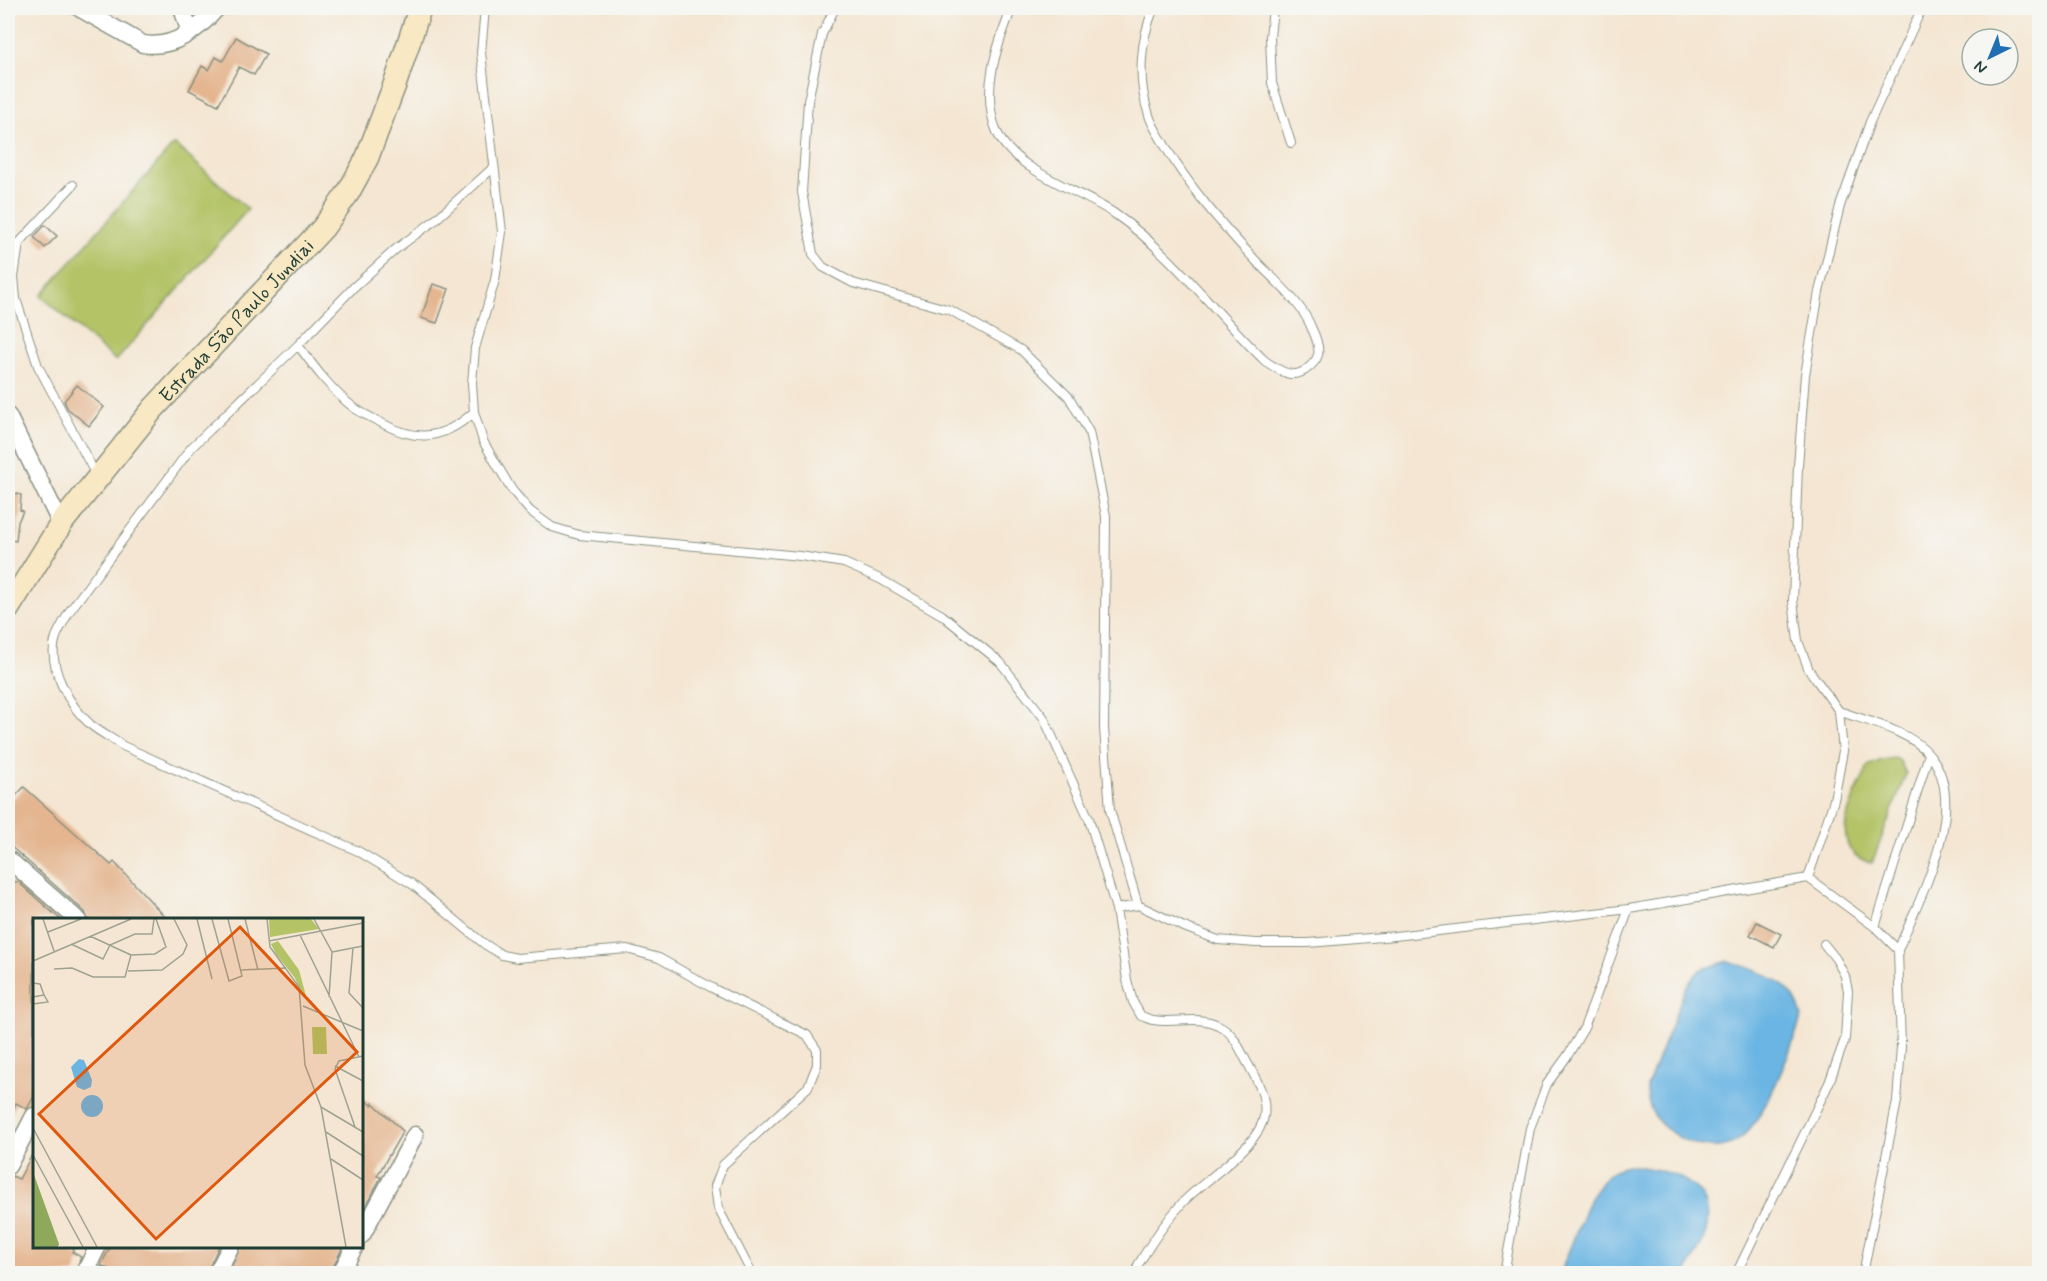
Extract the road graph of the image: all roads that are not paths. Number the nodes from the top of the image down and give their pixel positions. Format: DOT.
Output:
graph roads {
  1 [pos="79,8"];
  2 [pos="182,8"];
  3 [pos="217,8"];
  4 [pos="420,8"];
  5 [pos="486,8"];
  6 [pos="836,8"];
  7 [pos="1012,8"];
  8 [pos="1154,8"];
  9 [pos="1274,8"];
  10 [pos="1922,8"];
  11 [pos="190,33"];
  12 [pos="1291,143"];
  13 [pos="494,167"];
  14 [pos="73,185"];
  15 [pos="298,345"];
  16 [pos="474,412"];
  17 [pos="8,416"];
  18 [pos="98,478"];
  19 [pos="61,524"];
  20 [pos="8,609"];
  21 [pos="1839,711"];
  22 [pos="1929,754"];
  23 [pos="8,859"];
  24 [pos="1808,878"];
  25 [pos="1138,905"];
  26 [pos="1116,909"];
  27 [pos="1629,909"];
  28 [pos="76,918"];
  29 [pos="1875,927"];
  30 [pos="1824,944"];
  31 [pos="1898,950"];
  32 [pos="33,1118"];
  33 [pos="415,1135"];
  34 [pos="8,1166"];
  35 [pos="363,1233"];
  36 [pos="97,1248"];
  37 [pos="230,1248"];
  38 [pos="354,1248"];
  39 [pos="86,1269"];
  40 [pos="105,1274"];
  41 [pos="216,1274"];
  42 [pos="340,1274"];
  43 [pos="752,1274"];
  44 [pos="1137,1274"];
  45 [pos="1504,1274"];
  46 [pos="1736,1274"];
  47 [pos="1863,1274"];
  1 -- 11 [label="street"];
  2 -- 11 [label="street"];
  3 -- 11 [label="street"];
  4 -- 18 [label="main road, Estrada São Paulo Jundiai"];
  5 -- 13 [label="lane"];
  6 -- 25 [label="lane"];
  7 -- 8 [label="lane"];
  9 -- 12 [label="lane"];
  10 -- 21 [label="lane"];
  13 -- 15 [label="lane"];
  13 -- 16 [label="lane"];
  14 -- 18 [label="lane"];
  15 -- 16 [label="lane"];
  15 -- 43 [label="lane"];
  16 -- 26 [label="lane"];
  17 -- 19 [label="street"];
  18 -- 19 [label="main road, Estrada São Paulo Jundiai"];
  19 -- 20 [label="main road, Estrada São Paulo Jundiai"];
  21 -- 22 [label="lane"];
  21 -- 24 [label="lane"];
  22 -- 29 [label="lane"];
  22 -- 31 [label="lane"];
  23 -- 28 [label="street"];
  24 -- 27 [label="lane"];
  24 -- 29 [label="lane"];
  25 -- 26 [label="lane"];
  25 -- 27 [label="lane"];
  26 -- 44 [label="lane"];
  27 -- 45 [label="lane"];
  29 -- 31 [label="lane"];
  30 -- 46 [label="lane"];
  31 -- 47 [label="lane"];
  32 -- 34 [label="street"];
  33 -- 35 [label="street"];
  36 -- 39 [label="street"];
  37 -- 41 [label="street"];
  38 -- 42 [label="street"];
  39 -- 40 [label="lane"];
}
